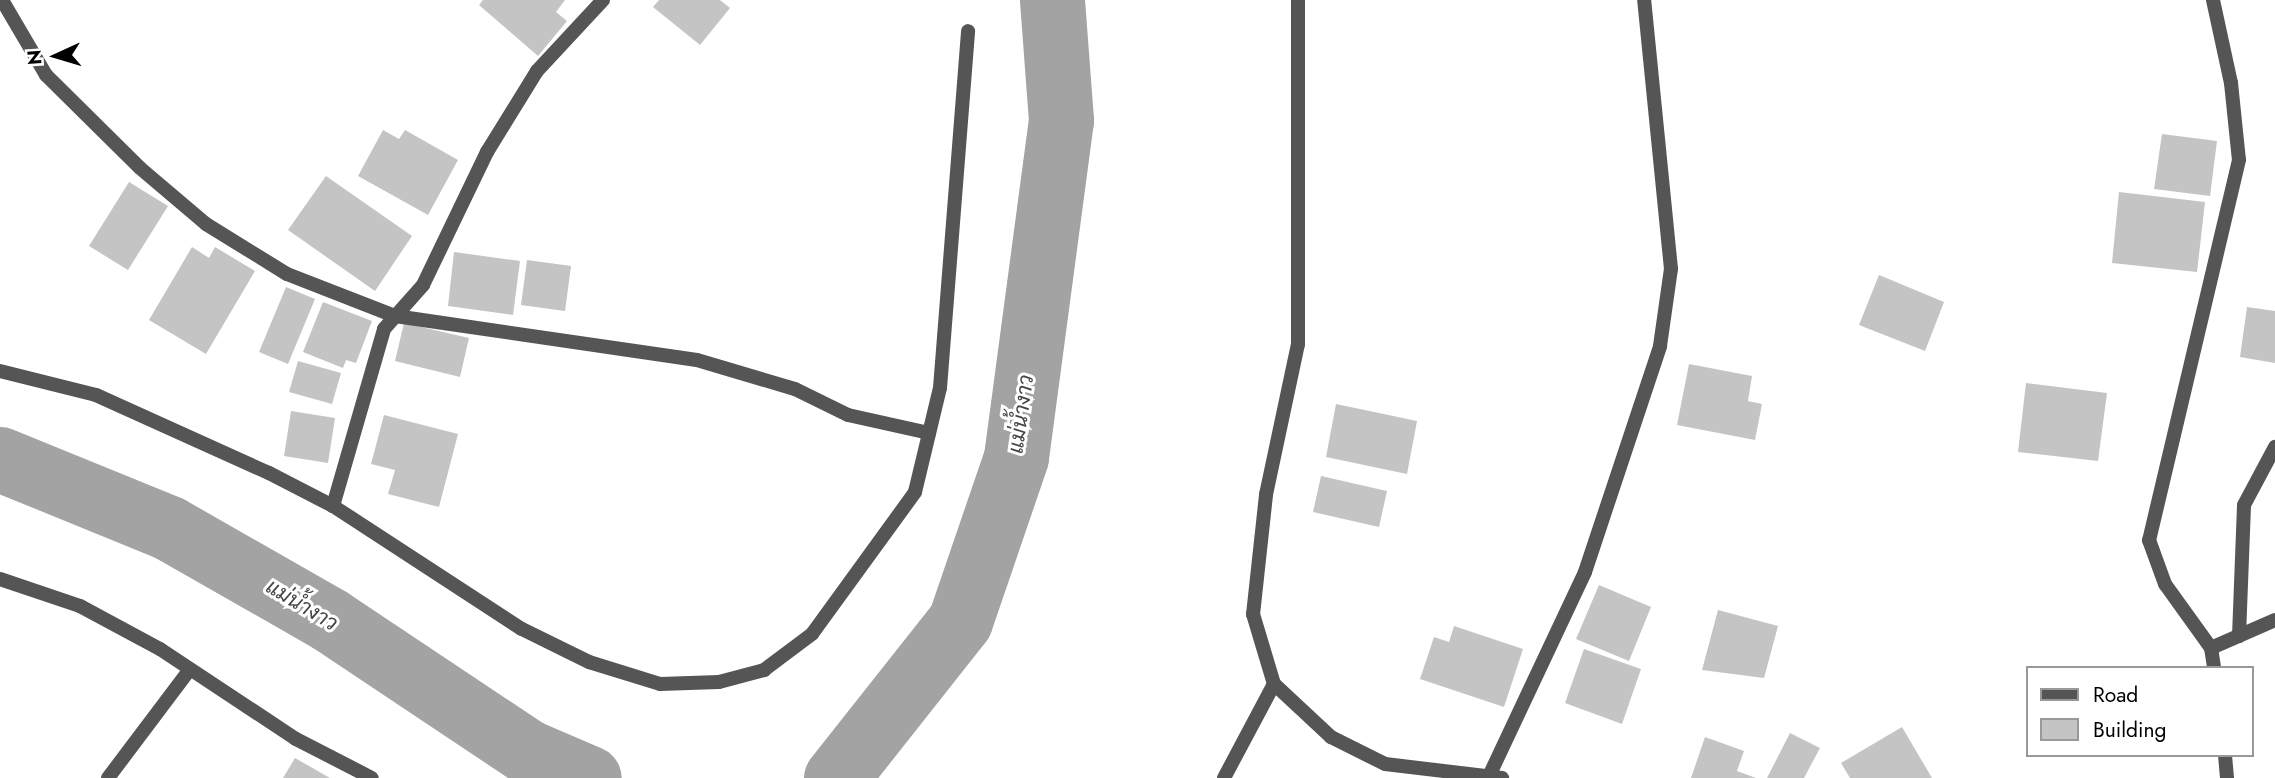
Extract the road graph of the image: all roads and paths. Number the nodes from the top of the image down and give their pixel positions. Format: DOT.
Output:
graph roads {
  1 [pos="2,0"];
  2 [pos="603,0"];
  3 [pos="1298,0"];
  4 [pos="1644,0"];
  5 [pos="2213,0"];
  6 [pos="968,31"];
  7 [pos="395,316"];
  8 [pos="0,371"];
  9 [pos="929,433"];
  10 [pos="2275,447"];
  11 [pos="333,506"];
  12 [pos="0,579"];
  13 [pos="2275,620"];
  14 [pos="2239,636"];
  15 [pos="2211,648"];
  16 [pos="2214,666"];
  17 [pos="190,669"];
  18 [pos="1274,684"];
  19 [pos="2225,757"];
  20 [pos="1496,776"];
  21 [pos="108,778"];
  22 [pos="372,778"];
  23 [pos="1224,778"];
  24 [pos="2227,778"];
  1 -- 7 [label="street"];
  2 -- 7 [label="street"];
  3 -- 18 [label="street"];
  4 -- 20 [label="street"];
  5 -- 15 [label="street"];
  6 -- 9 [label="street"];
  7 -- 9 [label="street"];
  7 -- 11 [label="street"];
  8 -- 11 [label="street"];
  9 -- 11 [label="street"];
  10 -- 14 [label="street"];
  12 -- 17 [label="street"];
  13 -- 14 [label="street"];
  14 -- 15 [label="street"];
  15 -- 16 [label="street"];
  17 -- 21 [label="street"];
  17 -- 22 [label="street"];
  18 -- 20 [label="street"];
  18 -- 23 [label="street"];
  19 -- 24 [label="street"];
}
